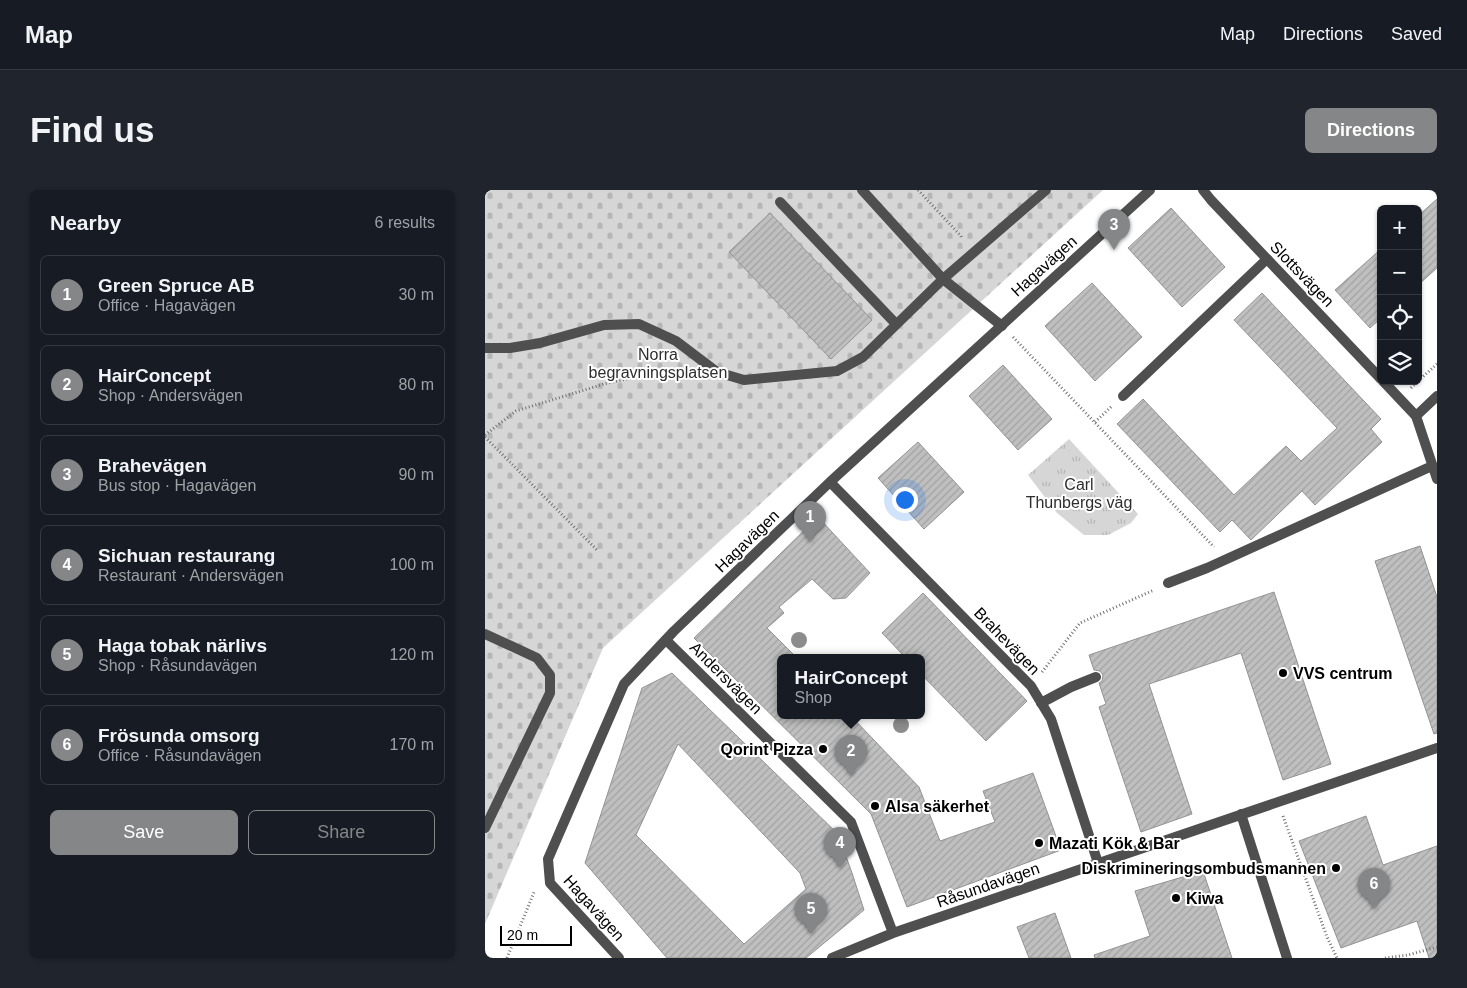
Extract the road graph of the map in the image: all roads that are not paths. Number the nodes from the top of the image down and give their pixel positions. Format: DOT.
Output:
graph roads {
  1 [pos="862,190"];
  2 [pos="1046,190"];
  3 [pos="1150,190"];
  4 [pos="1203,190"];
  5 [pos="780,202"];
  6 [pos="1267,259"];
  7 [pos="943,279"];
  8 [pos="896,324"];
  9 [pos="1002,326"];
  10 [pos="485,348"];
  11 [pos="1377,375"];
  12 [pos="1387,385"];
  13 [pos="1123,396"];
  14 [pos="1437,396"];
  15 [pos="1416,416"];
  16 [pos="1432,466"];
  17 [pos="1437,479"];
  18 [pos="830,482"];
  19 [pos="1168,583"];
  20 [pos="485,634"];
  21 [pos="665,640"];
  22 [pos="1096,677"];
  23 [pos="1041,702"];
  24 [pos="1437,748"];
  25 [pos="1241,814"];
  26 [pos="485,828"];
  27 [pos="1098,862"];
  28 [pos="893,933"];
  29 [pos="619,958"];
  30 [pos="832,958"];
  31 [pos="1287,958"];
  1 -- 7 [label="street"];
  2 -- 7 [label="street"];
  3 -- 9 [label="street, Hagavägen"];
  4 -- 6 [label="street, Slottsvägen"];
  5 -- 8 [label="street"];
  6 -- 11 [label="street, Slottsvägen"];
  6 -- 13 [label="street"];
  7 -- 8 [label="street"];
  7 -- 9 [label="street"];
  8 -- 10 [label="street"];
  9 -- 18 [label="street, Hagavägen"];
  12 -- 15 [label="street, Slottsvägen"];
  14 -- 15 [label="street"];
  15 -- 16 [label="street, Slottsvägen"];
  16 -- 17 [label="street, Slottsvägen"];
  16 -- 19 [label="street"];
  18 -- 21 [label="street, Hagavägen"];
  18 -- 23 [label="street, Brahevägen"];
  20 -- 26 [label="street"];
  21 -- 28 [label="street, Andersvägen"];
  21 -- 29 [label="street, Hagavägen"];
  22 -- 23 [label="street"];
  23 -- 27 [label="street, Brahevägen"];
  24 -- 25 [label="street, Råsundavägen"];
  25 -- 27 [label="street, Råsundavägen"];
  25 -- 31 [label="street"];
  27 -- 28 [label="street, Råsundavägen"];
  28 -- 30 [label="street, Råsundavägen"];
}
